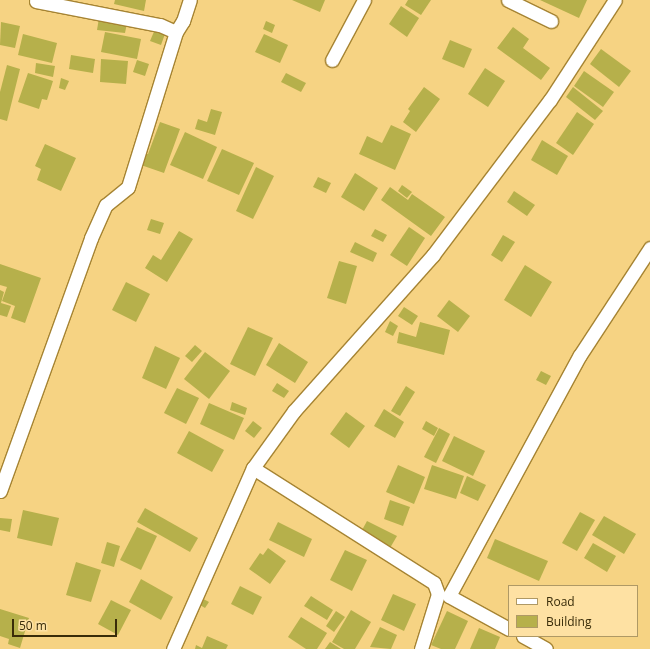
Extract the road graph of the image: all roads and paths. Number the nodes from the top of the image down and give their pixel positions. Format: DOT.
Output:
graph roads {
  1 [pos="190,0"];
  2 [pos="364,0"];
  3 [pos="508,0"];
  4 [pos="615,0"];
  5 [pos="36,1"];
  6 [pos="551,21"];
  7 [pos="176,32"];
  8 [pos="332,60"];
  9 [pos="650,248"];
  10 [pos="253,468"];
  11 [pos="0,490"];
  12 [pos="508,628"];
  13 [pos="525,637"];
  14 [pos="173,649"];
  15 [pos="420,649"];
  16 [pos="546,649"];
  1 -- 7 [label="street"];
  2 -- 8 [label="street"];
  3 -- 6 [label="street"];
  4 -- 10 [label="street"];
  5 -- 7 [label="street"];
  7 -- 11 [label="street"];
  9 -- 12 [label="street"];
  10 -- 14 [label="street"];
  10 -- 15 [label="street"];
  13 -- 16 [label="street"];
}
